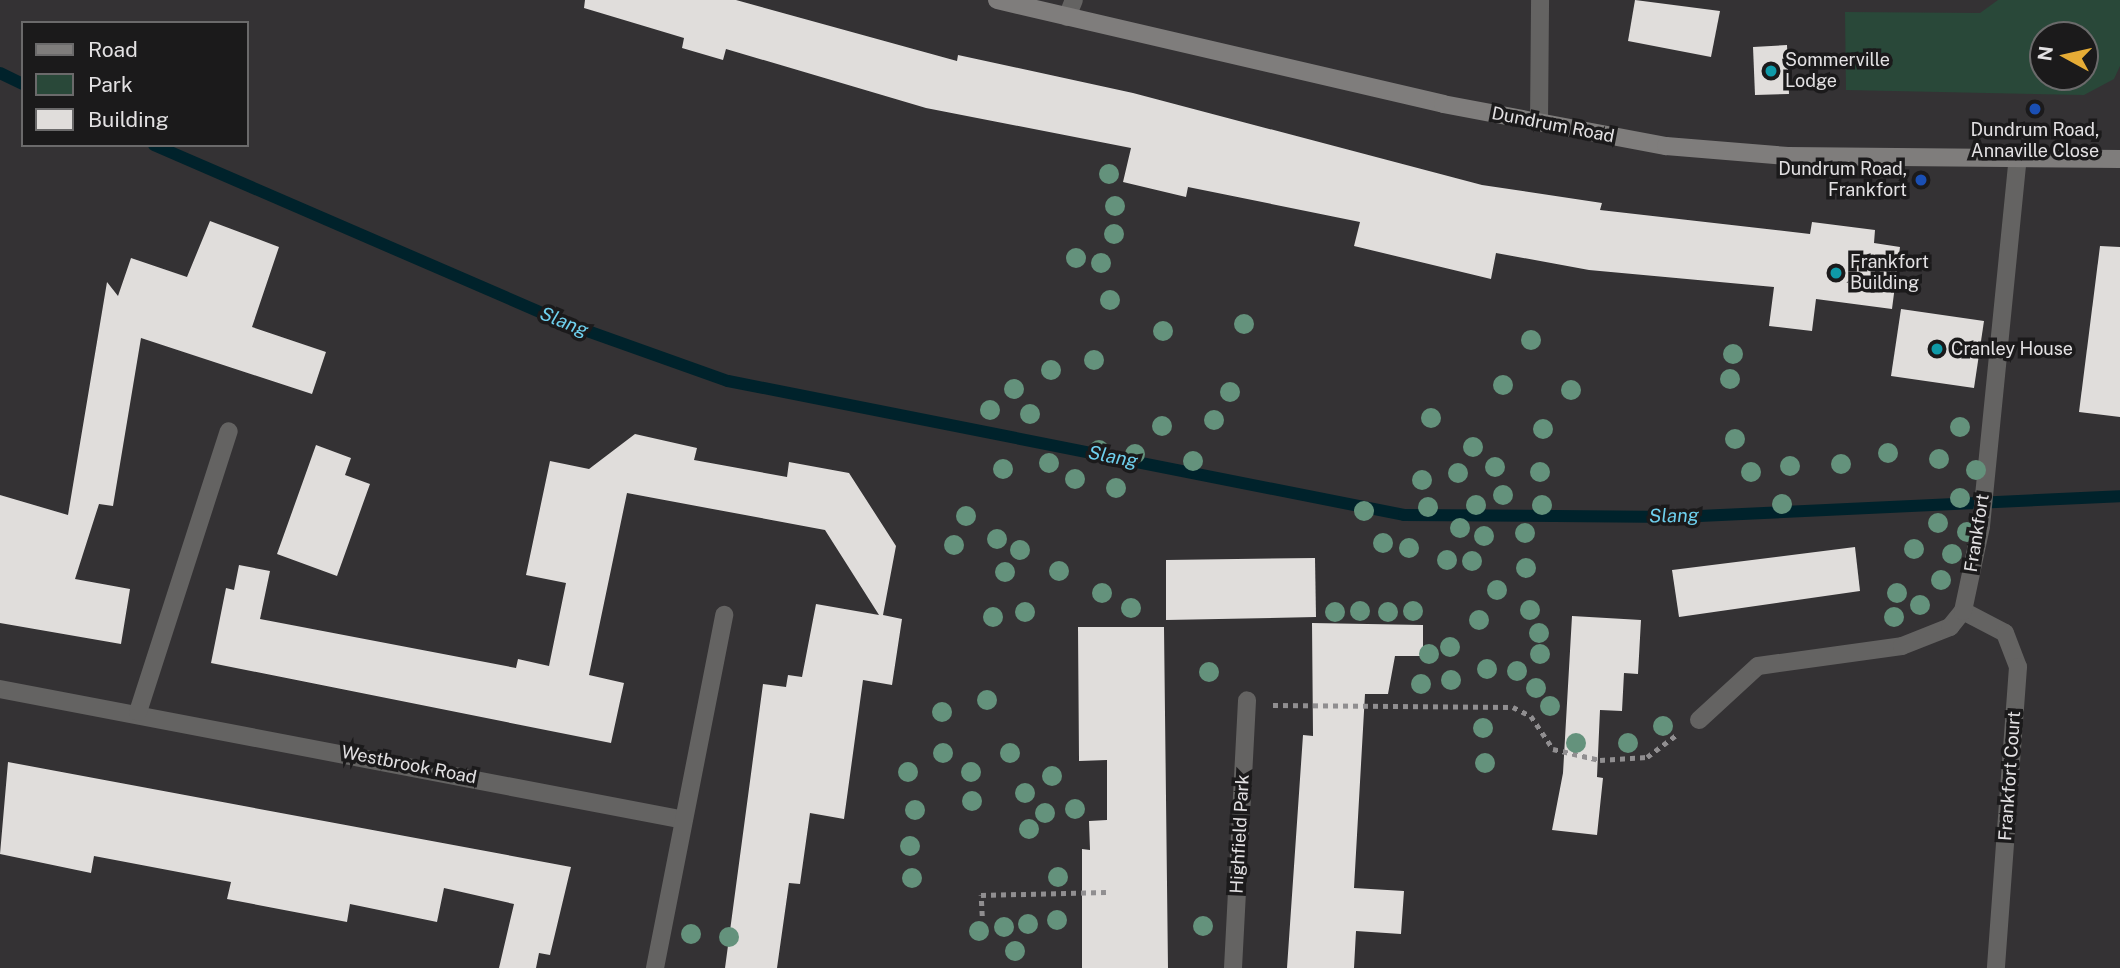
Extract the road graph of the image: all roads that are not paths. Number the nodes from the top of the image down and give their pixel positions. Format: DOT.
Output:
graph roads {
  1 [pos="997,0"];
  2 [pos="1074,0"];
  3 [pos="1540,0"];
  4 [pos="1067,17"];
  5 [pos="1539,122"];
  6 [pos="2018,158"];
  7 [pos="2120,159"];
  8 [pos="229,431"];
  9 [pos="1963,611"];
  10 [pos="724,615"];
  11 [pos="0,688"];
  12 [pos="1247,700"];
  13 [pos="138,712"];
  14 [pos="1699,720"];
  15 [pos="680,819"];
  16 [pos="655,968"];
  17 [pos="1233,968"];
  18 [pos="1996,968"];
  1 -- 4 [label="main road, Dundrum Road"];
  2 -- 4 [label="street"];
  3 -- 5 [label="street"];
  4 -- 5 [label="main road, Dundrum Road"];
  5 -- 6 [label="main road, Dundrum Road"];
  6 -- 7 [label="main road, Dundrum Road"];
  6 -- 9 [label="street, Frankfort"];
  8 -- 13 [label="street"];
  9 -- 14 [label="street"];
  9 -- 18 [label="street, Frankfort Court"];
  10 -- 15 [label="street"];
  11 -- 13 [label="street, Westbrook Road"];
  12 -- 17 [label="street, Highfield Park"];
  13 -- 15 [label="street, Westbrook Road"];
  15 -- 16 [label="street"];
}
